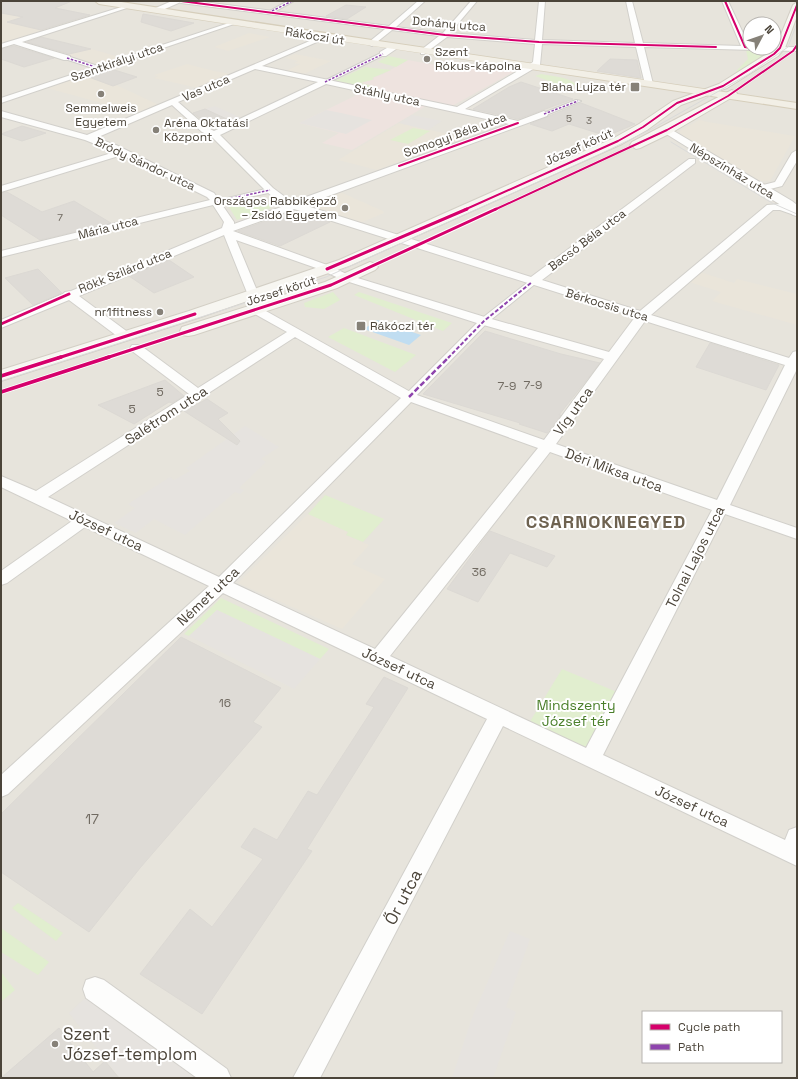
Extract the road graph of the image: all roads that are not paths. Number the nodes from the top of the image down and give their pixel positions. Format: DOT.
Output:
graph roads {
  1 [pos="99,1"];
  2 [pos="180,1"];
  3 [pos="292,1"];
  4 [pos="422,1"];
  5 [pos="474,1"];
  6 [pos="542,1"];
  7 [pos="629,1"];
  8 [pos="725,1"];
  9 [pos="797,5"];
  10 [pos="130,6"];
  11 [pos="155,10"];
  12 [pos="270,12"];
  13 [pos="795,18"];
  14 [pos="234,23"];
  15 [pos="244,25"];
  16 [pos="390,28"];
  17 [pos="445,34"];
  18 [pos="742,36"];
  19 [pos="324,38"];
  20 [pos="15,42"];
  21 [pos="539,42"];
  22 [pos="782,42"];
  23 [pos="372,44"];
  24 [pos="639,45"];
  25 [pos="1,46"];
  26 [pos="395,47"];
  27 [pos="796,47"];
  28 [pos="742,48"];
  29 [pos="782,50"];
  30 [pos="424,52"];
  31 [pos="383,54"];
  32 [pos="769,56"];
  33 [pos="67,58"];
  34 [pos="256,67"];
  35 [pos="99,68"];
  36 [pos="531,68"];
  37 [pos="325,82"];
  38 [pos="649,84"];
  39 [pos="702,94"];
  40 [pos="728,96"];
  41 [pos="1,101"];
  42 [pos="578,101"];
  43 [pos="173,102"];
  44 [pos="797,106"];
  45 [pos="458,110"];
  46 [pos="1,114"];
  47 [pos="544,114"];
  48 [pos="518,123"];
  49 [pos="667,130"];
  50 [pos="214,134"];
  51 [pos="88,138"];
  52 [pos="123,152"];
  53 [pos="797,153"];
  54 [pos="692,161"];
  55 [pos="793,167"];
  56 [pos="762,188"];
  57 [pos="1,189"];
  58 [pos="270,190"];
  59 [pos="215,202"];
  60 [pos="291,205"];
  61 [pos="797,212"];
  62 [pos="228,232"];
  63 [pos="400,239"];
  64 [pos="417,244"];
  65 [pos="1,254"];
  66 [pos="326,269"];
  67 [pos="347,278"];
  68 [pos="532,282"];
  69 [pos="252,293"];
  70 [pos="69,294"];
  71 [pos="257,310"];
  72 [pos="642,316"];
  73 [pos="484,322"];
  74 [pos="1,324"];
  75 [pos="295,332"];
  76 [pos="130,342"];
  77 [pos="612,357"];
  78 [pos="796,362"];
  79 [pos="1,376"];
  80 [pos="1,392"];
  81 [pos="198,394"];
  82 [pos="409,397"];
  83 [pos="547,446"];
  84 [pos="1,481"];
  85 [pos="36,498"];
  86 [pos="720,508"];
  87 [pos="84,520"];
  88 [pos="797,534"];
  89 [pos="1,579"];
  90 [pos="222,584"];
  91 [pos="378,658"];
  92 [pos="499,715"];
  93 [pos="591,758"];
  94 [pos="1,788"];
  95 [pos="795,849"];
  96 [pos="95,989"];
  97 [pos="218,1078"];
  98 [pos="306,1078"];
  1 -- 10 [label="main road, Rákóczi út"];
  2 -- 11 [label="street"];
  2 -- 12 [label="street, Dohány utca"];
  3 -- 12 [label="street"];
  4 -- 16 [label="street"];
  5 -- 17 [label="street"];
  6 -- 21 [label="street"];
  7 -- 24 [label="street"];
  8 -- 18 [label="street"];
  9 -- 13 [label="main road"];
  10 -- 11 [label="main road, Rákóczi út"];
  10 -- 20 [label="street"];
  11 -- 14 [label="main road, Rákóczi út"];
  12 -- 15 [label="street"];
  12 -- 16 [label="street, Dohány utca"];
  13 -- 22 [label="main road"];
  14 -- 15 [label="main road, Rákóczi út"];
  14 -- 35 [label="street, Szentkirályi utca"];
  15 -- 19 [label="main road, Rákóczi út"];
  16 -- 17 [label="street, Dohány utca"];
  16 -- 23 [label="street"];
  17 -- 21 [label="street, Dohány utca"];
  17 -- 30 [label="street"];
  19 -- 23 [label="main road, Rákóczi út"];
  19 -- 34 [label="street, Vas utca"];
  20 -- 25 [label="street"];
  20 -- 33 [label="street"];
  21 -- 24 [label="street, Dohány utca"];
  21 -- 36 [label="street"];
  23 -- 26 [label="main road, Rákóczi út"];
  24 -- 28 [label="street, Dohány utca"];
  24 -- 38 [label="street"];
  26 -- 30 [label="main road, Rákóczi út"];
  26 -- 31 [label="street"];
  27 -- 29 [label="street"];
  27 -- 40 [label="main road, József körút"];
  30 -- 36 [label="main road, Rákóczi út"];
  31 -- 37 [label="street"];
  32 -- 39 [label="main road, József körút"];
  33 -- 35 [label="street"];
  34 -- 37 [label="street, Stáhly utca"];
  34 -- 43 [label="street, Vas utca"];
  35 -- 41 [label="street, Szentkirályi utca"];
  36 -- 38 [label="main road, Rákóczi út"];
  36 -- 39 [label="main road, Rákóczi út"];
  36 -- 45 [label="street"];
  37 -- 45 [label="street, Stáhly utca"];
  37 -- 50 [label="street"];
  38 -- 39 [label="main road, Rákóczi út"];
  39 -- 40 [label="main road, Rákóczi út"];
  39 -- 63 [label="main road, József körút"];
  40 -- 44 [label="main road, Rákóczi út"];
  40 -- 49 [label="main road, József körút"];
  42 -- 47 [label="street, Somogyi Béla utca"];
  43 -- 50 [label="street"];
  43 -- 51 [label="street, Vas utca"];
  45 -- 48 [label="street, Stáhly utca"];
  46 -- 51 [label="street, Bródy Sándor utca"];
  47 -- 48 [label="street, Somogyi Béla utca"];
  48 -- 60 [label="street, Somogyi Béla utca"];
  49 -- 56 [label="street, Népszínház utca"];
  49 -- 64 [label="main road, József körút"];
  50 -- 58 [label="street"];
  51 -- 52 [label="street, Bródy Sándor utca"];
  52 -- 57 [label="street"];
  52 -- 59 [label="street, Bródy Sándor utca"];
  53 -- 55 [label="street"];
  54 -- 68 [label="street, Bacsó Béla utca"];
  55 -- 56 [label="street"];
  56 -- 61 [label="street, Népszínház utca"];
  58 -- 59 [label="street"];
  58 -- 60 [label="street"];
  59 -- 62 [label="street, Bródy Sándor utca"];
  59 -- 65 [label="street, Mária utca"];
  60 -- 62 [label="street, Somogyi Béla utca"];
  60 -- 63 [label="street, Bérkocsis utca"];
  61 -- 72 [label="street, Víg utca"];
  62 -- 66 [label="street"];
  62 -- 69 [label="street, Bródy Sándor utca"];
  62 -- 70 [label="street, Rökk Szilárd utca"];
  63 -- 64 [label="street, Bérkocsis utca"];
  63 -- 66 [label="main road, József körút"];
  64 -- 67 [label="main road, József körút"];
  64 -- 68 [label="street, Bérkocsis utca"];
  66 -- 67 [label="street"];
  66 -- 69 [label="main road, József körút"];
  67 -- 71 [label="main road, József körút"];
  67 -- 73 [label="street"];
  68 -- 72 [label="street, Bérkocsis utca"];
  68 -- 73 [label="street, Bacsó Béla utca"];
  69 -- 76 [label="main road, József körút"];
  70 -- 74 [label="street, Rökk Szilárd utca"];
  70 -- 76 [label="street"];
  71 -- 75 [label="street"];
  71 -- 76 [label="main road, József körút"];
  72 -- 77 [label="street, Víg utca"];
  72 -- 78 [label="street, Bérkocsis utca"];
  73 -- 77 [label="street"];
  73 -- 82 [label="street"];
  75 -- 81 [label="street, Salétrom utca"];
  75 -- 82 [label="street"];
  76 -- 79 [label="main road, József körút"];
  76 -- 80 [label="main road, József körút"];
  76 -- 81 [label="street"];
  77 -- 83 [label="street, Víg utca"];
  78 -- 86 [label="street, Tolnai Lajos utca"];
  81 -- 85 [label="street, Salétrom utca"];
  82 -- 83 [label="street, Déri Miksa utca"];
  82 -- 90 [label="street, Német utca"];
  83 -- 86 [label="street, Déri Miksa utca"];
  83 -- 91 [label="street, Víg utca"];
  84 -- 85 [label="street, József utca"];
  85 -- 87 [label="street, József utca"];
  86 -- 88 [label="street, Déri Miksa utca"];
  86 -- 93 [label="street, Tolnai Lajos utca"];
  87 -- 89 [label="street"];
  87 -- 90 [label="street, József utca"];
  90 -- 91 [label="street, József utca"];
  90 -- 94 [label="street, Német utca"];
  91 -- 92 [label="street, József utca"];
  92 -- 93 [label="street, József utca"];
  92 -- 98 [label="street, Őr utca"];
  93 -- 95 [label="street, József utca"];
  96 -- 97 [label="street"];
}
